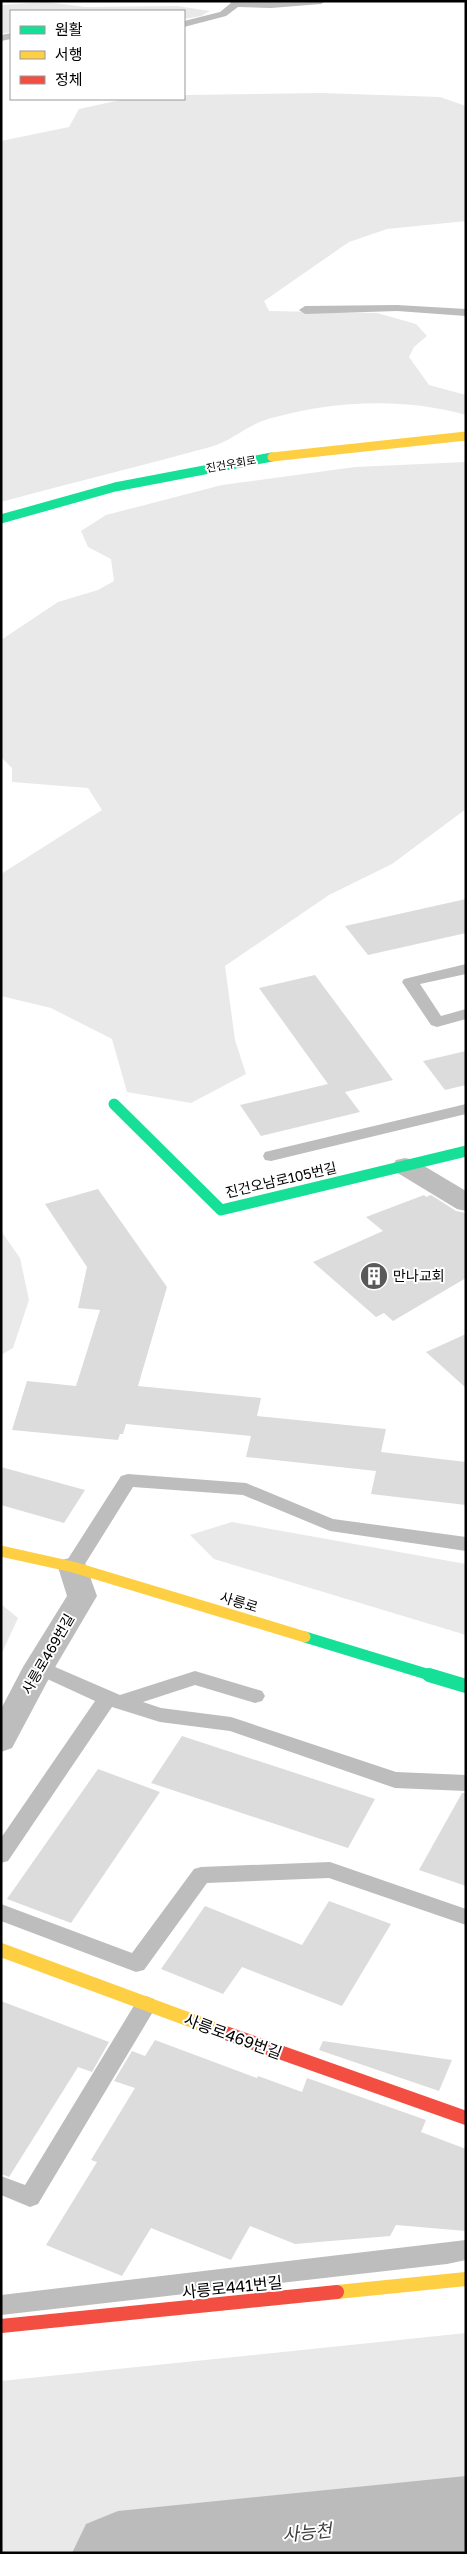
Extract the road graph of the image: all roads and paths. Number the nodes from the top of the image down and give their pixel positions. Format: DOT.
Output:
graph roads {
  1 [pos="321,1"];
  2 [pos="235,2"];
  3 [pos="185,24"];
  4 [pos="305,310"];
  5 [pos="466,313"];
  6 [pos="466,436"];
  7 [pos="1,519"];
  8 [pos="466,969"];
  9 [pos="466,1014"];
  10 [pos="114,1104"];
  11 [pos="466,1109"];
  12 [pos="466,1151"];
  13 [pos="270,1156"];
  14 [pos="405,1166"];
  15 [pos="466,1203"];
  16 [pos="466,1544"];
  17 [pos="1,1551"];
  18 [pos="73,1567"];
  19 [pos="39,1667"];
  20 [pos="466,1686"];
  21 [pos="255,1696"];
  22 [pos="114,1700"];
  23 [pos="1,1740"];
  24 [pos="466,1783"];
  25 [pos="1,1855"];
  26 [pos="1,1912"];
  27 [pos="466,1917"];
  28 [pos="1,1950"];
  29 [pos="146,2005"];
  30 [pos="466,2118"];
  31 [pos="1,2185"];
  32 [pos="466,2250"];
  33 [pos="466,2279"];
  34 [pos="1,2305"];
  35 [pos="1,2326"];
  1 -- 2 [label="lane"];
  2 -- 3 [label="lane"];
  4 -- 5 [label="lane"];
  6 -- 7 [label="street, 진건우회로"];
  8 -- 9 [label="lane"];
  10 -- 14 [label="street, 진건오남로105번길"];
  11 -- 13 [label="lane"];
  12 -- 14 [label="street, 진건오남로105번길"];
  14 -- 15 [label="street"];
  16 -- 18 [label="lane"];
  17 -- 18 [label="street, 사릉로"];
  18 -- 19 [label="street, 사릉로469번길"];
  18 -- 20 [label="street, 사릉로"];
  19 -- 22 [label="lane"];
  19 -- 23 [label="street, 사릉로469번길"];
  21 -- 22 [label="lane"];
  22 -- 24 [label="lane"];
  22 -- 25 [label="lane"];
  26 -- 27 [label="lane"];
  28 -- 29 [label="street, 사릉로469번길"];
  29 -- 30 [label="street, 사릉로469번길"];
  29 -- 31 [label="lane"];
  32 -- 34 [label="lane"];
  33 -- 35 [label="street, 사릉로441번길"];
}
